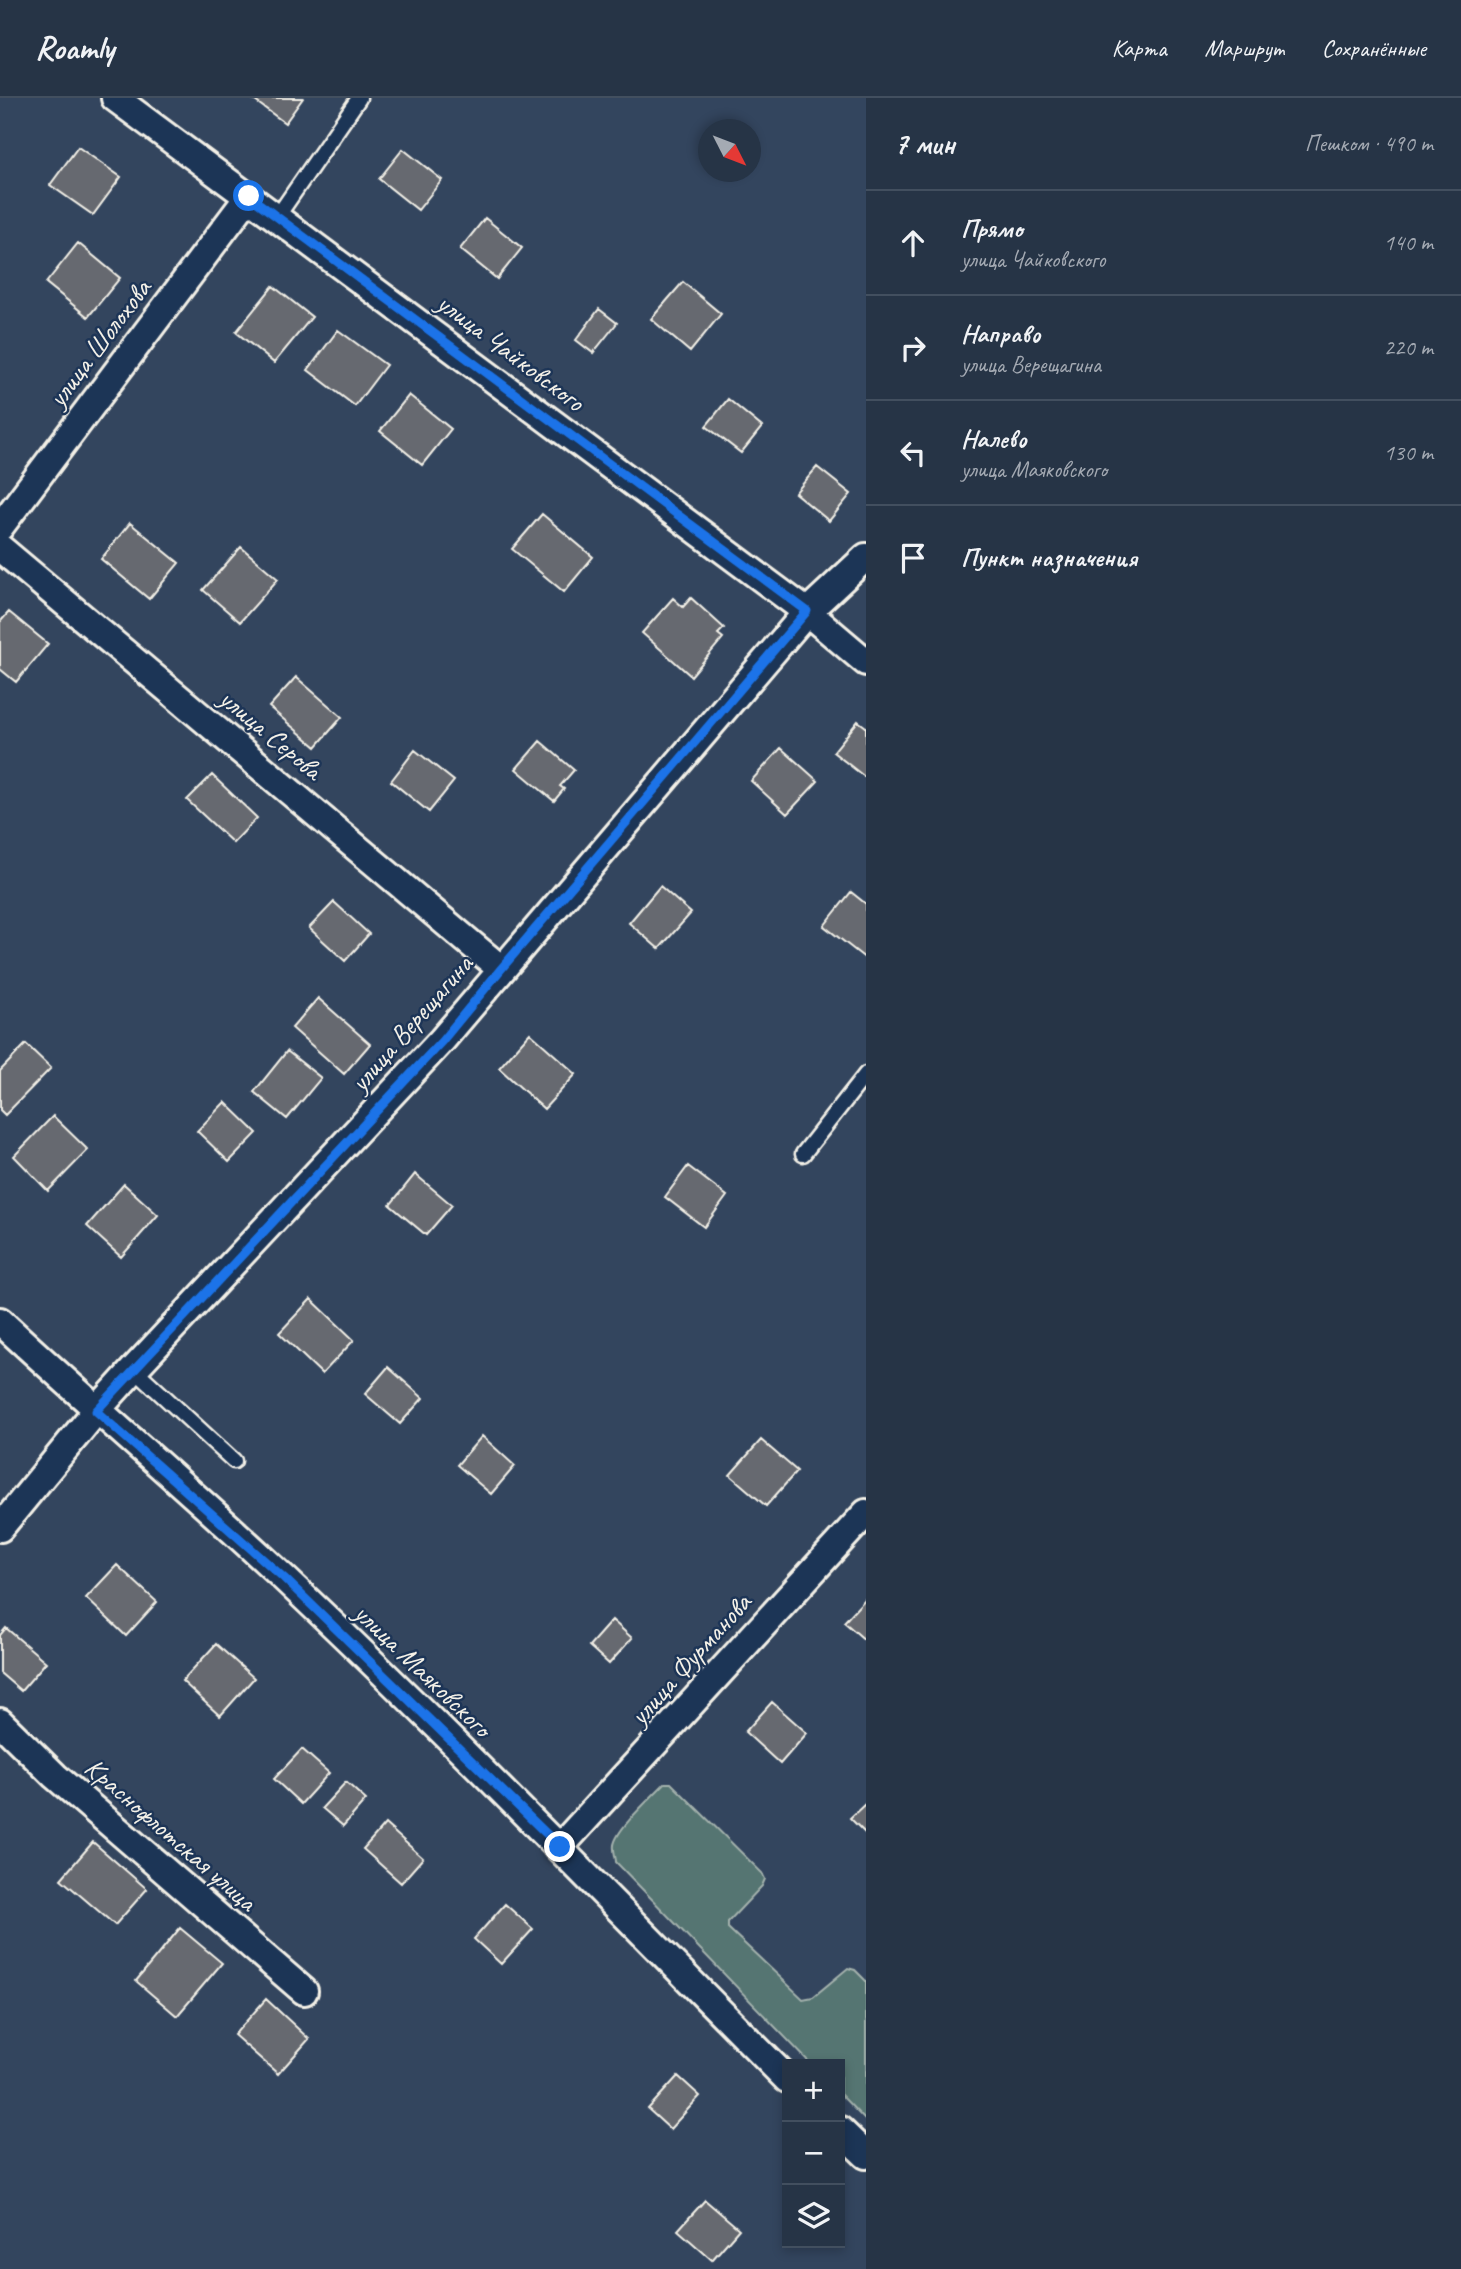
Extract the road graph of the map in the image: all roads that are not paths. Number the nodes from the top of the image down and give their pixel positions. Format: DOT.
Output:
graph roads {
  1 [pos="115,98"];
  2 [pos="359,98"];
  3 [pos="249,196"];
  4 [pos="277,217"];
  5 [pos="0,527"];
  6 [pos="0,548"];
  7 [pos="866,557"];
  8 [pos="807,611"];
  9 [pos="866,662"];
  10 [pos="501,969"];
  11 [pos="866,1074"];
  12 [pos="803,1154"];
  13 [pos="0,1321"];
  14 [pos="134,1369"];
  15 [pos="96,1411"];
  16 [pos="234,1461"];
  17 [pos="866,1513"];
  18 [pos="0,1528"];
  19 [pos="0,1722"];
  20 [pos="560,1847"];
  21 [pos="304,1991"];
  22 [pos="782,2074"];
  23 [pos="845,2135"];
  24 [pos="866,2155"];
  1 -- 3 [label="street, улица Чайковского"];
  2 -- 4 [label="lane"];
  3 -- 4 [label="street, улица Чайковского"];
  3 -- 5 [label="street, улица Шолохова"];
  4 -- 8 [label="street, улица Чайковского"];
  6 -- 10 [label="street, улица Серова"];
  7 -- 8 [label="street, улица Верещагина"];
  8 -- 9 [label="street, улица Чайковского"];
  8 -- 10 [label="street, улица Верещагина"];
  10 -- 14 [label="street, улица Верещагина"];
  11 -- 12 [label="lane"];
  13 -- 15 [label="street, улица Маяковского"];
  14 -- 15 [label="street, улица Верещагина"];
  14 -- 16 [label="lane"];
  15 -- 18 [label="street, улица Верещагина"];
  15 -- 20 [label="street, улица Маяковского"];
  17 -- 20 [label="street, улица Фурманова"];
  19 -- 21 [label="street, Краснофлотская улица"];
  20 -- 22 [label="street, улица Маяковского"];
  23 -- 24 [label="street"];
}
